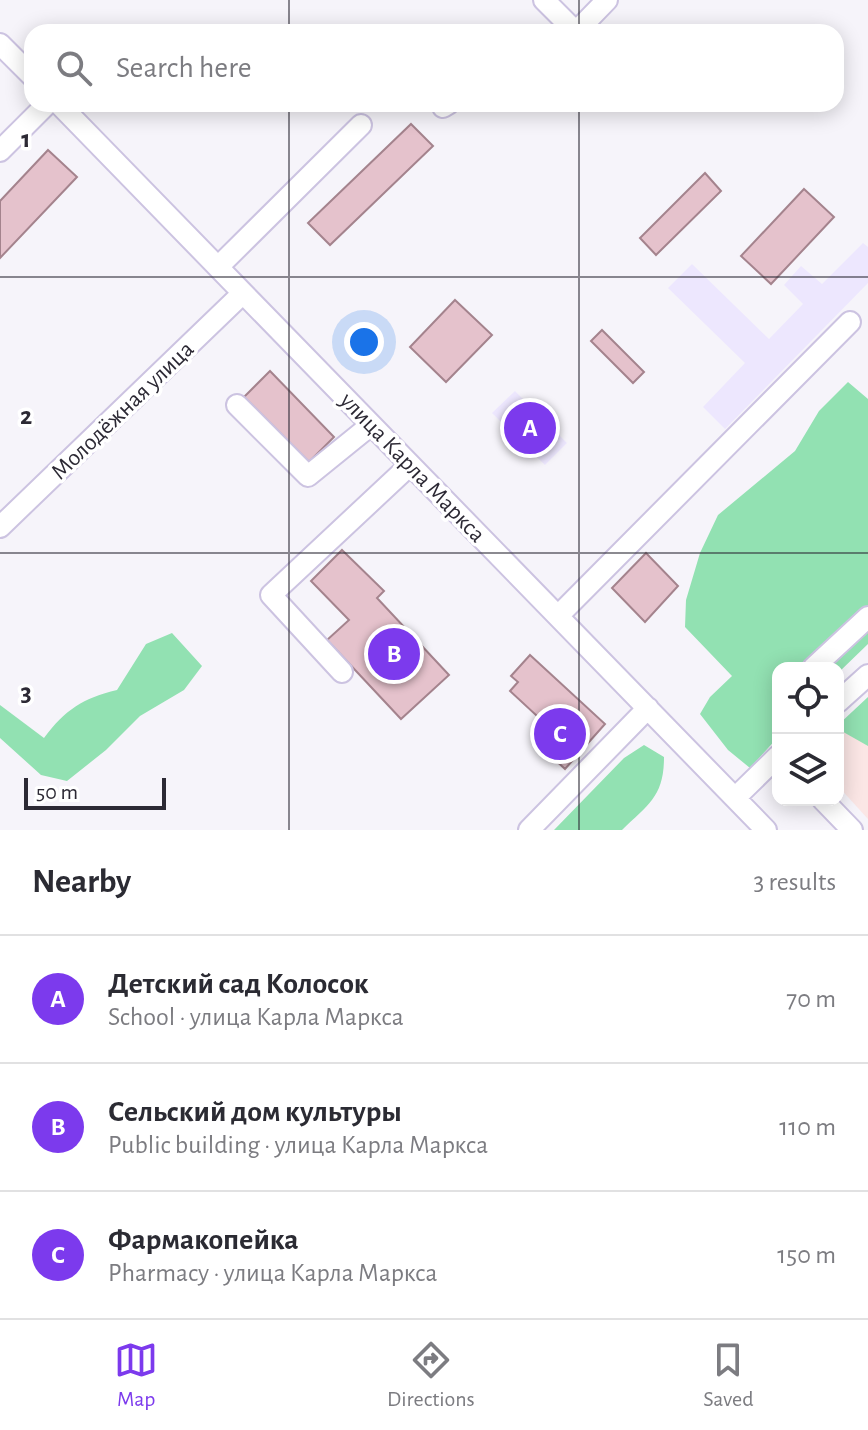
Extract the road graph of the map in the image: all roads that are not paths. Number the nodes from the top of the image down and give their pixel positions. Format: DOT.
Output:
graph roads {
  1 [pos="544,0"];
  2 [pos="607,0"];
  3 [pos="568,24"];
  4 [pos="584,24"];
  5 [pos="0,44"];
  6 [pos="24,68"];
  7 [pos="39,112"];
  8 [pos="67,112"];
  9 [pos="361,125"];
  10 [pos="0,151"];
  11 [pos="218,267"];
  12 [pos="243,293"];
  13 [pos="850,322"];
  14 [pos="237,405"];
  15 [pos="371,425"];
  16 [pos="410,465"];
  17 [pos="0,527"];
  18 [pos="558,616"];
  19 [pos="868,617"];
  20 [pos="819,662"];
  21 [pos="342,672"];
  22 [pos="868,675"];
  23 [pos="844,697"];
  24 [pos="648,708"];
  25 [pos="772,762"];
  26 [pos="735,798"];
  27 [pos="829,806"];
  28 [pos="529,830"];
  29 [pos="766,830"];
  30 [pos="852,830"];
  1 -- 3 [label="street"];
  2 -- 4 [label="street"];
  5 -- 6 [label="street"];
  7 -- 10 [label="street"];
  8 -- 11 [label="street, улица Карла Маркса"];
  9 -- 11 [label="street"];
  11 -- 12 [label="street, улица Карла Маркса"];
  12 -- 15 [label="street, улица Карла Маркса"];
  12 -- 17 [label="street, Молодёжная улица"];
  13 -- 18 [label="street"];
  14 -- 15 [label="street"];
  15 -- 16 [label="street, улица Карла Маркса"];
  16 -- 18 [label="street, улица Карла Маркса"];
  16 -- 21 [label="street"];
  18 -- 24 [label="street, улица Карла Маркса"];
  19 -- 20 [label="street"];
  22 -- 23 [label="street"];
  24 -- 26 [label="street, улица Карла Маркса"];
  24 -- 28 [label="street"];
  25 -- 26 [label="street"];
  26 -- 29 [label="street, улица Карла Маркса"];
  27 -- 30 [label="street"];
}
